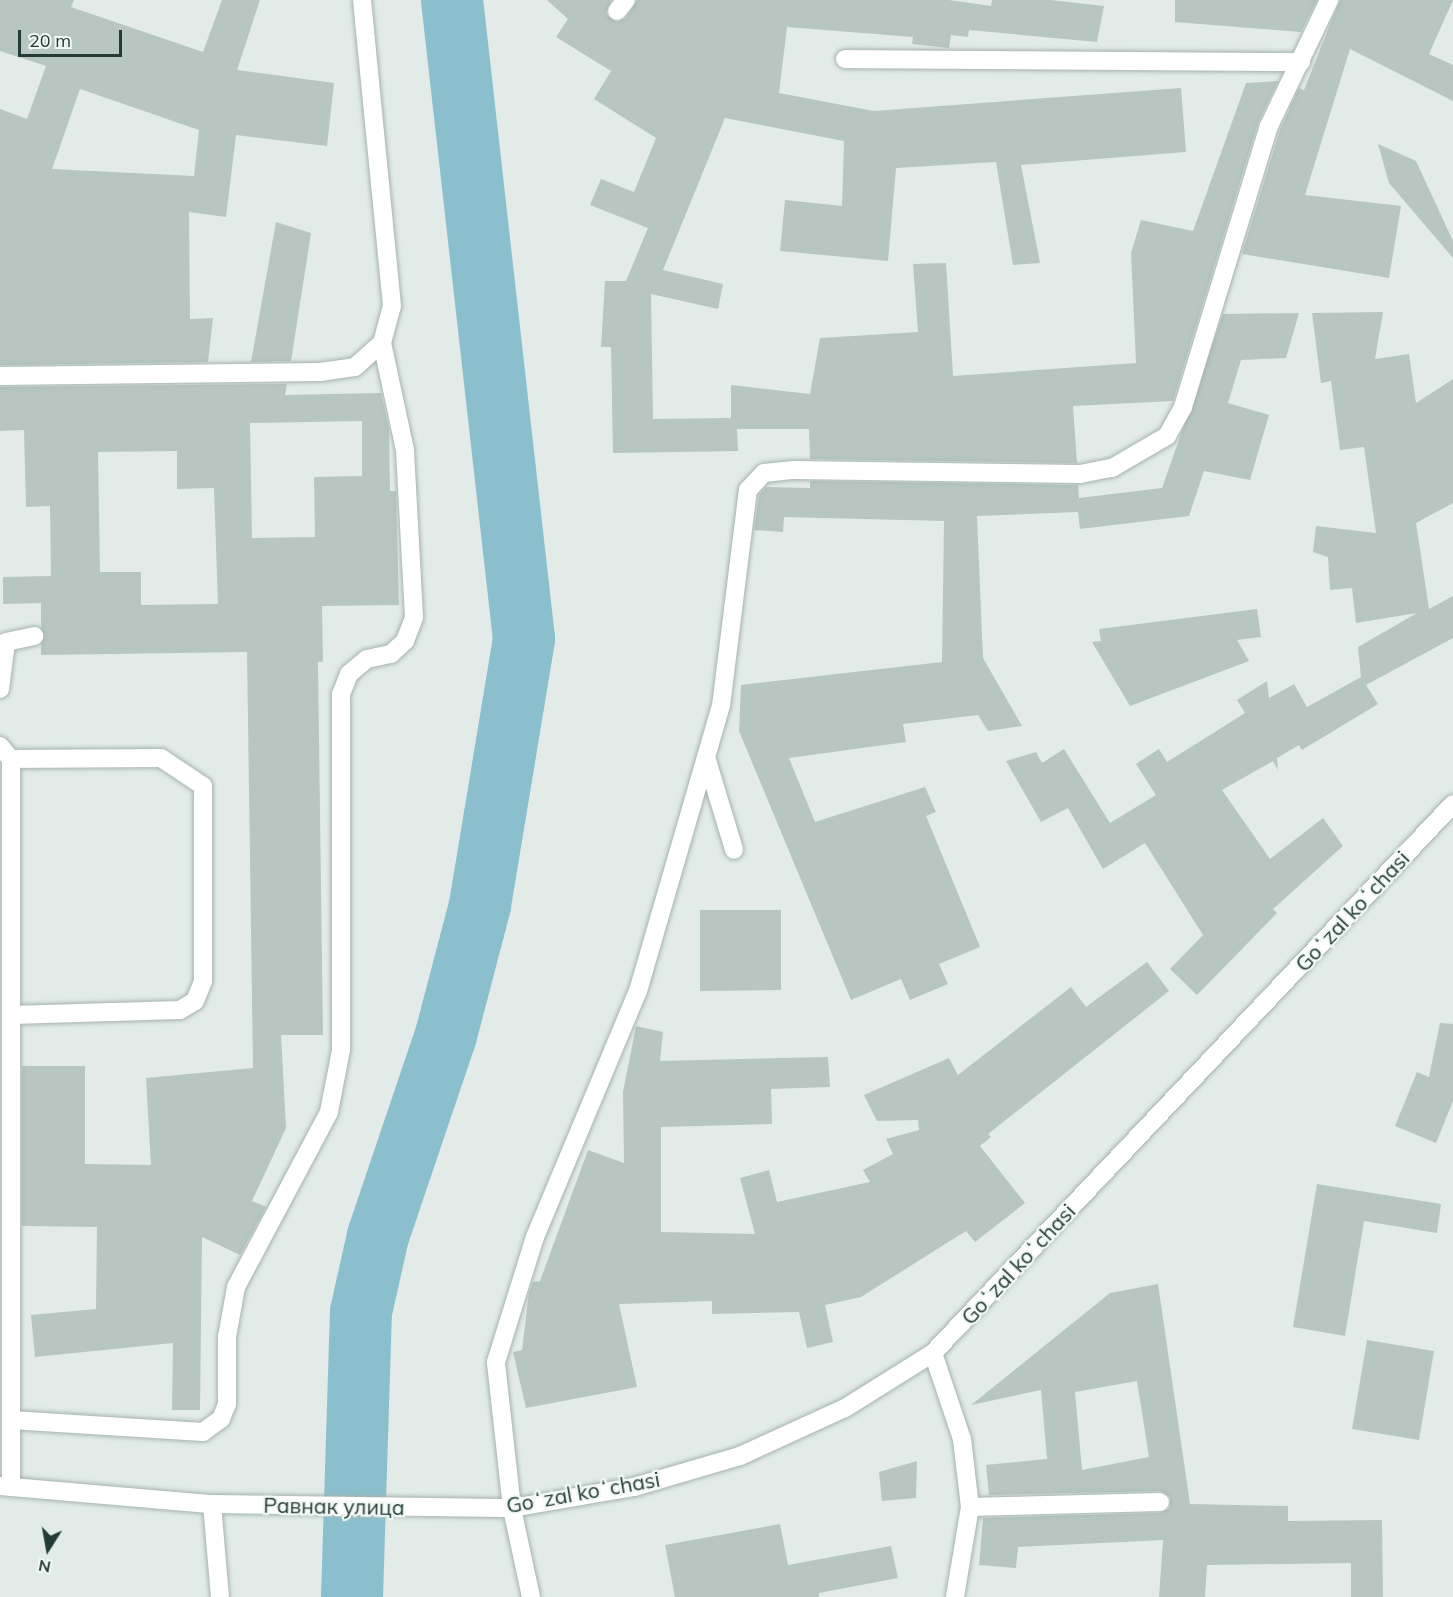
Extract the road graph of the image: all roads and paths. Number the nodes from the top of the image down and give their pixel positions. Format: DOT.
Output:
graph roads {
  1 [pos="362,0"];
  2 [pos="1329,0"];
  3 [pos="845,59"];
  4 [pos="1301,62"];
  5 [pos="382,343"];
  6 [pos="0,376"];
  7 [pos="34,636"];
  8 [pos="0,689"];
  9 [pos="6,752"];
  10 [pos="706,757"];
  11 [pos="1453,804"];
  12 [pos="734,850"];
  13 [pos="11,1015"];
  14 [pos="933,1353"];
  15 [pos="11,1420"];
  16 [pos="5,1486"];
  17 [pos="1160,1502"];
  18 [pos="212,1504"];
  19 [pos="970,1507"];
  20 [pos="512,1508"];
  21 [pos="456,1509"];
  22 [pos="220,1597"];
  23 [pos="531,1597"];
  24 [pos="955,1597"];
  1 -- 5 [label="street"];
  2 -- 4 [label="street"];
  3 -- 4 [label="street"];
  4 -- 10 [label="street"];
  5 -- 6 [label="street"];
  5 -- 15 [label="street"];
  7 -- 8 [label="street"];
  9 -- 13 [label="street"];
  9 -- 13 [label="street"];
  10 -- 12 [label="street"];
  10 -- 20 [label="street"];
  11 -- 14 [label="street, Goʻzal koʻchasi"];
  13 -- 15 [label="street"];
  14 -- 19 [label="street"];
  14 -- 20 [label="street, Goʻzal koʻchasi"];
  15 -- 16 [label="street"];
  16 -- 18 [label="street, Равнак улица"];
  17 -- 19 [label="street"];
  18 -- 21 [label="street, Равнак улица"];
  18 -- 22 [label="street"];
  19 -- 24 [label="street"];
  20 -- 21 [label="street, Goʻzal koʻchasi"];
  20 -- 23 [label="street"];
}
